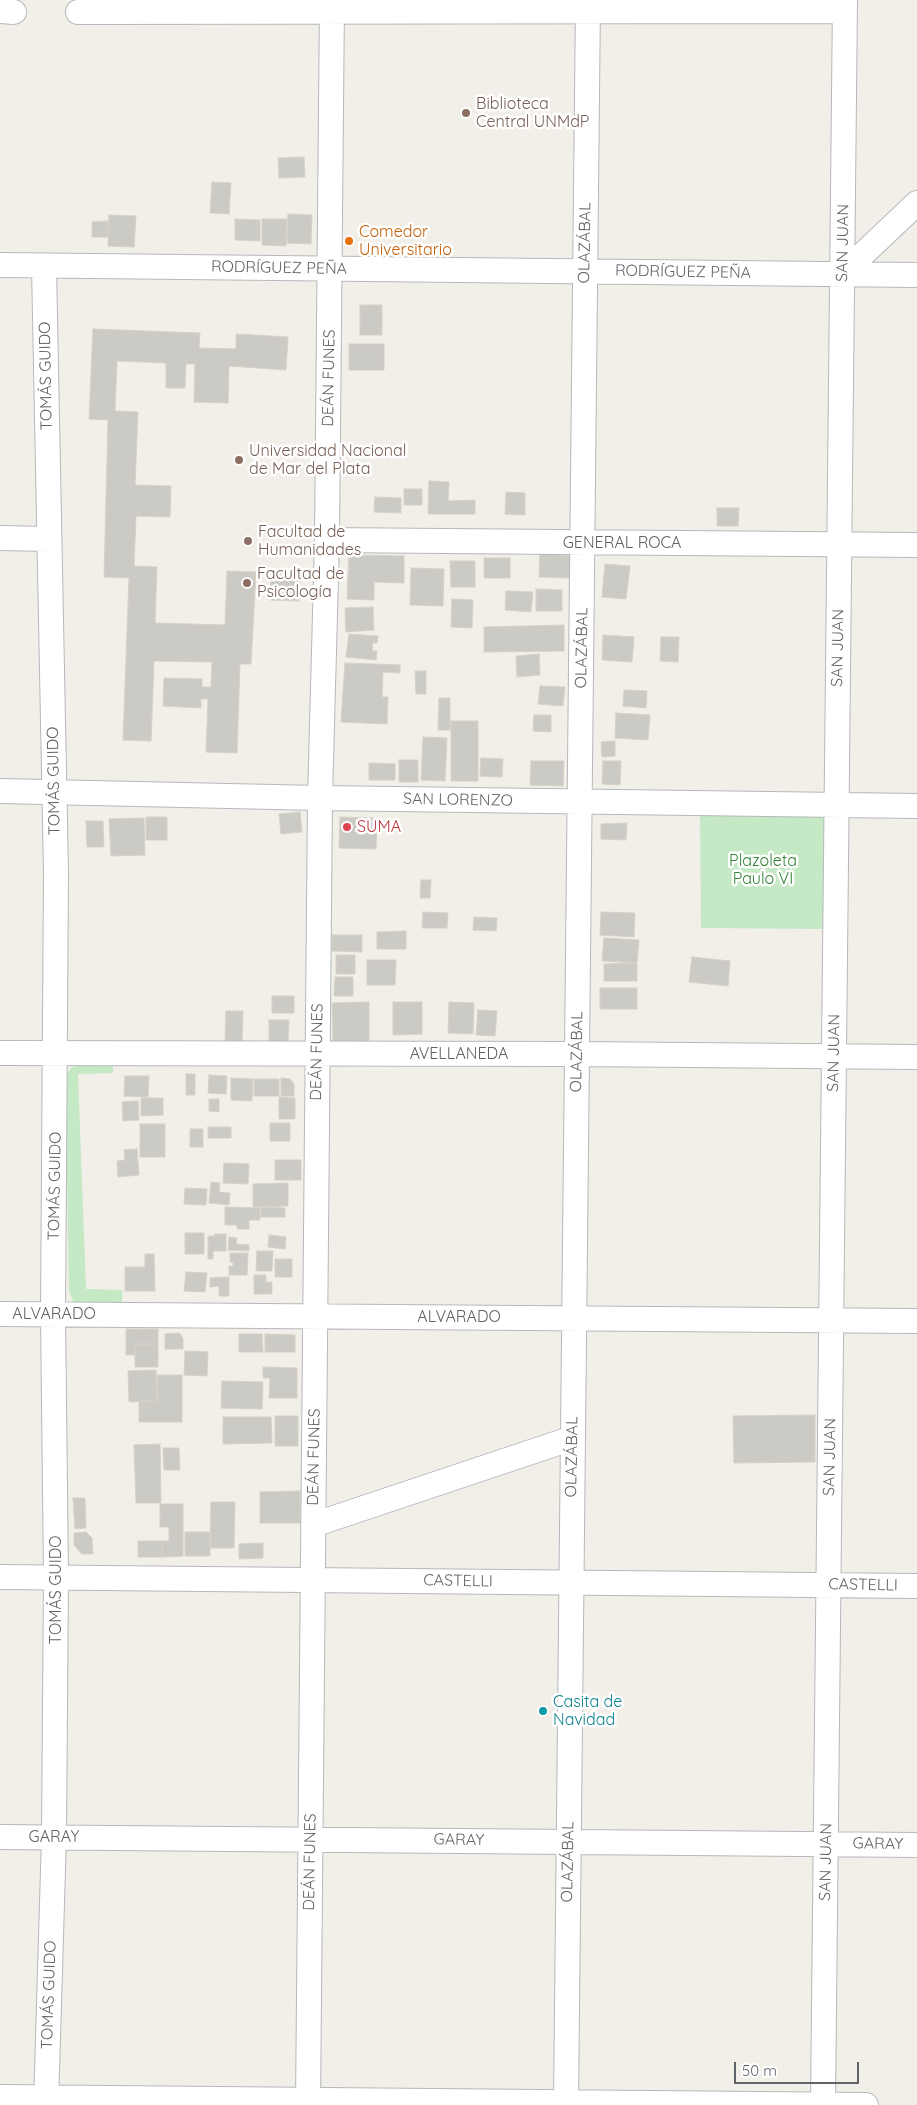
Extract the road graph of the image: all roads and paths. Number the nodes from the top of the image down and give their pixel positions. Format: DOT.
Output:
graph roads {
  1 [pos="332,5"];
  2 [pos="588,5"];
  3 [pos="845,6"];
  4 [pos="78,12"];
  5 [pos="917,203"];
  6 [pos="0,265"];
  7 [pos="44,266"];
  8 [pos="331,269"];
  9 [pos="585,271"];
  10 [pos="842,274"];
  11 [pos="917,274"];
  12 [pos="0,538"];
  13 [pos="49,539"];
  14 [pos="327,540"];
  15 [pos="583,543"];
  16 [pos="840,544"];
  17 [pos="917,545"];
  18 [pos="0,791"];
  19 [pos="54,791"];
  20 [pos="320,798"];
  21 [pos="580,802"];
  22 [pos="837,805"];
  23 [pos="917,806"];
  24 [pos="0,1053"];
  25 [pos="56,1054"];
  26 [pos="317,1054"];
  27 [pos="577,1054"];
  28 [pos="834,1056"];
  29 [pos="917,1057"];
  30 [pos="0,1314"];
  31 [pos="53,1314"];
  32 [pos="315,1316"];
  33 [pos="574,1318"];
  34 [pos="832,1320"];
  35 [pos="917,1321"];
  36 [pos="573,1438"];
  37 [pos="313,1524"];
  38 [pos="0,1576"];
  39 [pos="56,1577"];
  40 [pos="312,1580"];
  41 [pos="571,1582"];
  42 [pos="828,1585"];
  43 [pos="917,1586"];
  44 [pos="54,1836"];
  45 [pos="0,1837"];
  46 [pos="310,1839"];
  47 [pos="568,1841"];
  48 [pos="826,1844"];
  49 [pos="917,1845"];
  50 [pos="0,2097"];
  51 [pos="46,2102"];
  52 [pos="308,2102"];
  53 [pos="566,2103"];
  54 [pos="823,2105"];
  55 [pos="866,2105"];
  1 -- 2 [label="street"];
  1 -- 4 [label="street"];
  1 -- 8 [label="street, DEÁN FUNES"];
  2 -- 3 [label="street"];
  2 -- 9 [label="street, OLAZÁBAL"];
  3 -- 10 [label="street, SAN JUAN"];
  5 -- 10 [label="street"];
  6 -- 7 [label="street, RODRÍGUEZ PEÑA"];
  7 -- 8 [label="street, RODRÍGUEZ PEÑA"];
  7 -- 13 [label="street, TOMÁS GUIDO"];
  8 -- 9 [label="street, RODRÍGUEZ PEÑA"];
  8 -- 14 [label="street, DEÁN FUNES"];
  9 -- 10 [label="street, RODRÍGUEZ PEÑA"];
  9 -- 15 [label="street, OLAZÁBAL"];
  10 -- 11 [label="street, RODRÍGUEZ PEÑA"];
  10 -- 16 [label="street, SAN JUAN"];
  12 -- 13 [label="street"];
  13 -- 19 [label="street, TOMÁS GUIDO"];
  14 -- 15 [label="street, GENERAL ROCA"];
  14 -- 20 [label="street, DEÁN FUNES"];
  15 -- 16 [label="street, GENERAL ROCA"];
  15 -- 21 [label="street, OLAZÁBAL"];
  16 -- 17 [label="street, GENERAL ROCA"];
  16 -- 22 [label="street, SAN JUAN"];
  18 -- 19 [label="street, SAN LORENZO"];
  19 -- 20 [label="street, SAN LORENZO"];
  19 -- 25 [label="street, TOMÁS GUIDO"];
  20 -- 21 [label="street, SAN LORENZO"];
  20 -- 26 [label="street, DEÁN FUNES"];
  21 -- 22 [label="street, SAN LORENZO"];
  21 -- 27 [label="street, OLAZÁBAL"];
  22 -- 23 [label="street, SAN LORENZO"];
  22 -- 28 [label="street, SAN JUAN"];
  24 -- 25 [label="street, AVELLANEDA"];
  25 -- 26 [label="street, AVELLANEDA"];
  25 -- 31 [label="street, TOMÁS GUIDO"];
  26 -- 27 [label="street, AVELLANEDA"];
  26 -- 32 [label="street, DEÁN FUNES"];
  27 -- 28 [label="street, AVELLANEDA"];
  27 -- 33 [label="street, OLAZÁBAL"];
  28 -- 29 [label="street, AVELLANEDA"];
  28 -- 34 [label="street, SAN JUAN"];
  30 -- 31 [label="street, ALVARADO"];
  31 -- 32 [label="street, ALVARADO"];
  31 -- 39 [label="street, TOMÁS GUIDO"];
  32 -- 33 [label="street, ALVARADO"];
  32 -- 37 [label="street, DEÁN FUNES"];
  33 -- 34 [label="street, ALVARADO"];
  33 -- 36 [label="street, OLAZÁBAL"];
  34 -- 35 [label="street, ALVARADO"];
  34 -- 42 [label="street, SAN JUAN"];
  36 -- 37 [label="street"];
  36 -- 41 [label="street, OLAZÁBAL"];
  37 -- 40 [label="street, DEÁN FUNES"];
  38 -- 39 [label="street, CASTELLI"];
  39 -- 40 [label="street, CASTELLI"];
  39 -- 44 [label="street, TOMÁS GUIDO"];
  40 -- 41 [label="street, CASTELLI"];
  40 -- 46 [label="street, DEÁN FUNES"];
  41 -- 42 [label="street, CASTELLI"];
  41 -- 47 [label="street, OLAZÁBAL"];
  42 -- 43 [label="street, CASTELLI"];
  42 -- 48 [label="street, SAN JUAN"];
  44 -- 45 [label="street, GARAY"];
  44 -- 46 [label="street, GARAY"];
  44 -- 51 [label="street, TOMÁS GUIDO"];
  46 -- 47 [label="street, GARAY"];
  46 -- 52 [label="street, DEÁN FUNES"];
  47 -- 48 [label="street, GARAY"];
  47 -- 53 [label="street, OLAZÁBAL"];
  48 -- 49 [label="street, GARAY"];
  48 -- 54 [label="street, SAN JUAN"];
  50 -- 51 [label="street"];
  51 -- 52 [label="street"];
  52 -- 53 [label="street"];
  53 -- 54 [label="street"];
  54 -- 55 [label="street"];
}
